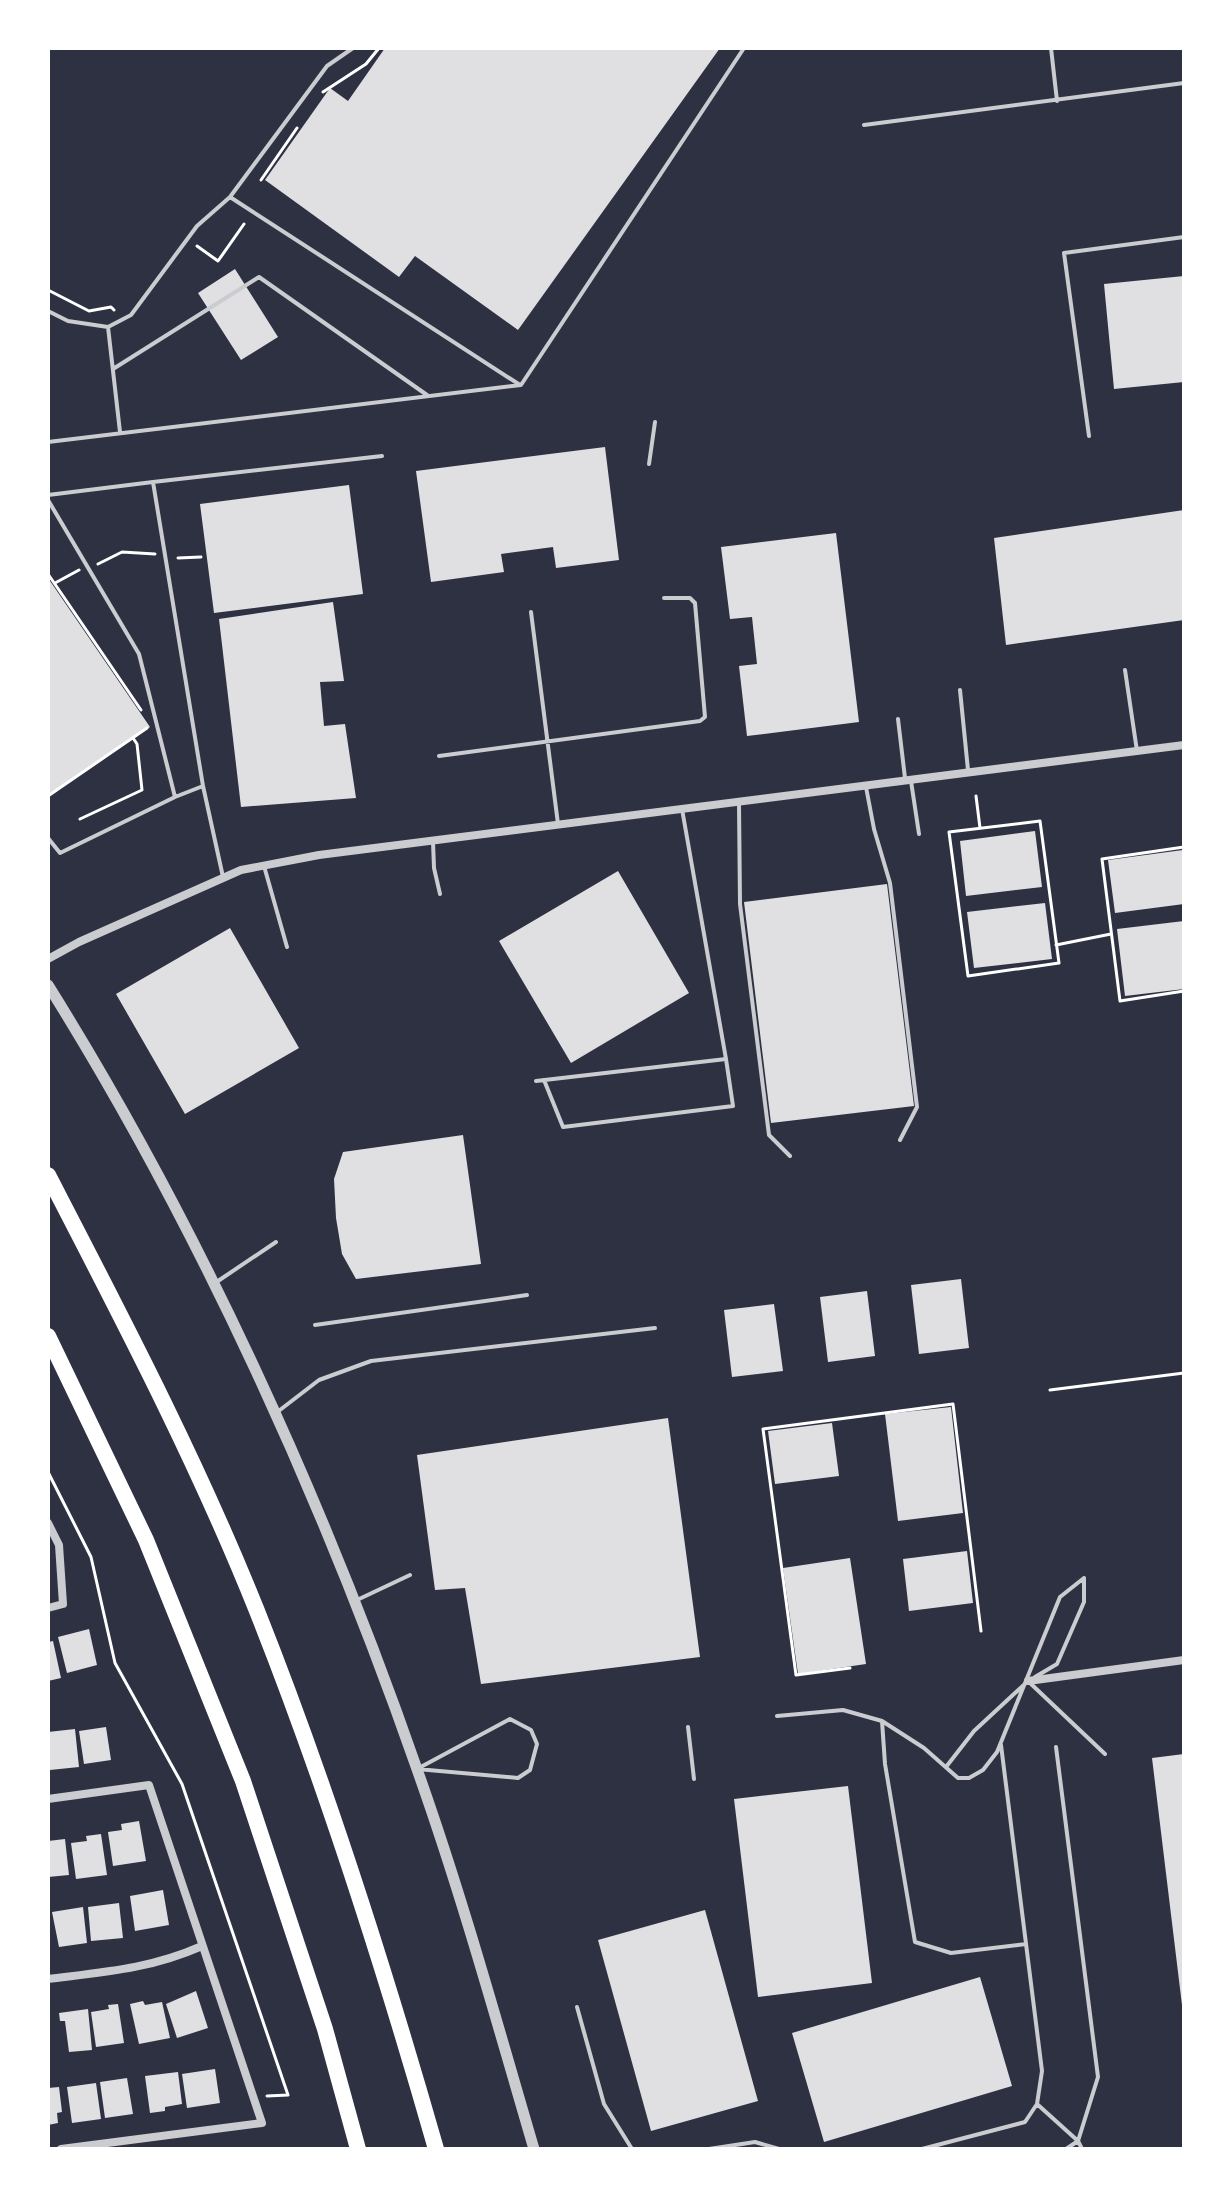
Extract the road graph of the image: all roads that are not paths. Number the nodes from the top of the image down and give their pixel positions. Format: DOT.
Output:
graph roads {
  1 [pos="353,48"];
  2 [pos="744,48"];
  3 [pos="1051,48"];
  4 [pos="1184,83"];
  5 [pos="1057,101"];
  6 [pos="864,125"];
  7 [pos="230,197"];
  8 [pos="1184,237"];
  9 [pos="48,311"];
  10 [pos="108,327"];
  11 [pos="113,369"];
  12 [pos="521,385"];
  13 [pos="429,396"];
  14 [pos="655,422"];
  15 [pos="120,432"];
  16 [pos="1089,436"];
  17 [pos="48,442"];
  18 [pos="382,456"];
  19 [pos="649,464"];
  20 [pos="153,482"];
  21 [pos="48,498"];
  22 [pos="664,598"];
  23 [pos="531,612"];
  24 [pos="1125,670"];
  25 [pos="960,690"];
  26 [pos="898,719"];
  27 [pos="547,740"];
  28 [pos="1184,745"];
  29 [pos="1137,751"];
  30 [pos="439,756"];
  31 [pos="968,773"];
  32 [pos="908,780"];
  33 [pos="203,786"];
  34 [pos="865,786"];
  35 [pos="175,797"];
  36 [pos="739,802"];
  37 [pos="682,809"];
  38 [pos="558,824"];
  39 [pos="919,834"];
  40 [pos="48,838"];
  41 [pos="433,840"];
  42 [pos="264,866"];
  43 [pos="223,878"];
  44 [pos="440,894"];
  45 [pos="287,947"];
  46 [pos="48,959"];
  47 [pos="48,985"];
  48 [pos="726,1059"];
  49 [pos="544,1080"];
  50 [pos="536,1081"];
  51 [pos="900,1140"];
  52 [pos="790,1156"];
  53 [pos="48,1175"];
  54 [pos="276,1242"];
  55 [pos="213,1284"];
  56 [pos="527,1295"];
  57 [pos="315,1325"];
  58 [pos="655,1328"];
  59 [pos="48,1336"];
  60 [pos="274,1415"];
  61 [pos="48,1523"];
  62 [pos="410,1575"];
  63 [pos="355,1601"];
  64 [pos="48,1608"];
  65 [pos="1184,1660"];
  66 [pos="1028,1681"];
  67 [pos="777,1716"];
  68 [pos="882,1721"];
  69 [pos="688,1727"];
  70 [pos="1001,1745"];
  71 [pos="1056,1747"];
  72 [pos="1105,1754"];
  73 [pos="946,1767"];
  74 [pos="417,1769"];
  75 [pos="694,1779"];
  76 [pos="48,1799"];
  77 [pos="1026,1944"];
  78 [pos="202,1946"];
  79 [pos="48,1979"];
  80 [pos="577,2007"];
  81 [pos="1037,2104"];
  82 [pos="1078,2141"];
  83 [pos="61,2149"];
  84 [pos="358,2149"];
  85 [pos="436,2149"];
  86 [pos="534,2149"];
  87 [pos="632,2149"];
  88 [pos="709,2149"];
  89 [pos="779,2149"];
  90 [pos="922,2149"];
  91 [pos="1066,2149"];
  92 [pos="1082,2149"];
  1 -- 7 [label="lane"];
  2 -- 12 [label="lane"];
  3 -- 5 [label="lane"];
  4 -- 5 [label="lane"];
  5 -- 6 [label="lane"];
  7 -- 10 [label="lane"];
  7 -- 12 [label="lane"];
  8 -- 16 [label="lane"];
  9 -- 10 [label="lane"];
  10 -- 11 [label="lane"];
  11 -- 13 [label="lane"];
  11 -- 15 [label="lane"];
  12 -- 13 [label="lane"];
  13 -- 15 [label="lane"];
  14 -- 19 [label="lane"];
  15 -- 17 [label="lane"];
  18 -- 20 [label="lane"];
  20 -- 21 [label="lane"];
  20 -- 33 [label="lane"];
  21 -- 35 [label="lane"];
  22 -- 27 [label="lane"];
  23 -- 27 [label="lane"];
  24 -- 29 [label="lane"];
  25 -- 31 [label="lane"];
  26 -- 32 [label="lane"];
  27 -- 30 [label="lane"];
  27 -- 38 [label="lane"];
  28 -- 29 [label="street"];
  29 -- 31 [label="street"];
  31 -- 32 [label="street"];
  32 -- 34 [label="street"];
  32 -- 39 [label="lane"];
  33 -- 35 [label="lane"];
  33 -- 43 [label="lane"];
  34 -- 36 [label="street"];
  34 -- 51 [label="lane"];
  35 -- 40 [label="lane"];
  36 -- 37 [label="street"];
  36 -- 52 [label="lane"];
  37 -- 38 [label="street"];
  37 -- 48 [label="lane"];
  38 -- 41 [label="street"];
  41 -- 42 [label="street"];
  41 -- 44 [label="lane"];
  42 -- 43 [label="street"];
  42 -- 45 [label="lane"];
  43 -- 46 [label="street"];
  47 -- 55 [label="street"];
  48 -- 49 [label="lane"];
  48 -- 49 [label="lane"];
  49 -- 50 [label="lane"];
  53 -- 85 [label="highway"];
  54 -- 55 [label="lane"];
  55 -- 60 [label="street"];
  56 -- 57 [label="lane"];
  58 -- 60 [label="lane"];
  59 -- 84 [label="highway"];
  60 -- 63 [label="street"];
  61 -- 64 [label="street"];
  62 -- 63 [label="lane"];
  63 -- 74 [label="street"];
  65 -- 66 [label="street"];
  66 -- 66 [label="lane"];
  66 -- 70 [label="lane"];
  66 -- 72 [label="lane"];
  66 -- 73 [label="lane"];
  67 -- 68 [label="lane"];
  68 -- 73 [label="lane"];
  68 -- 77 [label="lane"];
  69 -- 75 [label="lane"];
  70 -- 73 [label="lane"];
  70 -- 77 [label="lane"];
  71 -- 82 [label="lane"];
  74 -- 74 [label="lane"];
  74 -- 86 [label="street"];
  76 -- 78 [label="street"];
  77 -- 81 [label="lane"];
  78 -- 79 [label="street"];
  78 -- 83 [label="street"];
  80 -- 87 [label="lane"];
  81 -- 82 [label="lane"];
  81 -- 90 [label="lane"];
  82 -- 91 [label="lane"];
  82 -- 92 [label="lane"];
  88 -- 89 [label="lane"];
}
